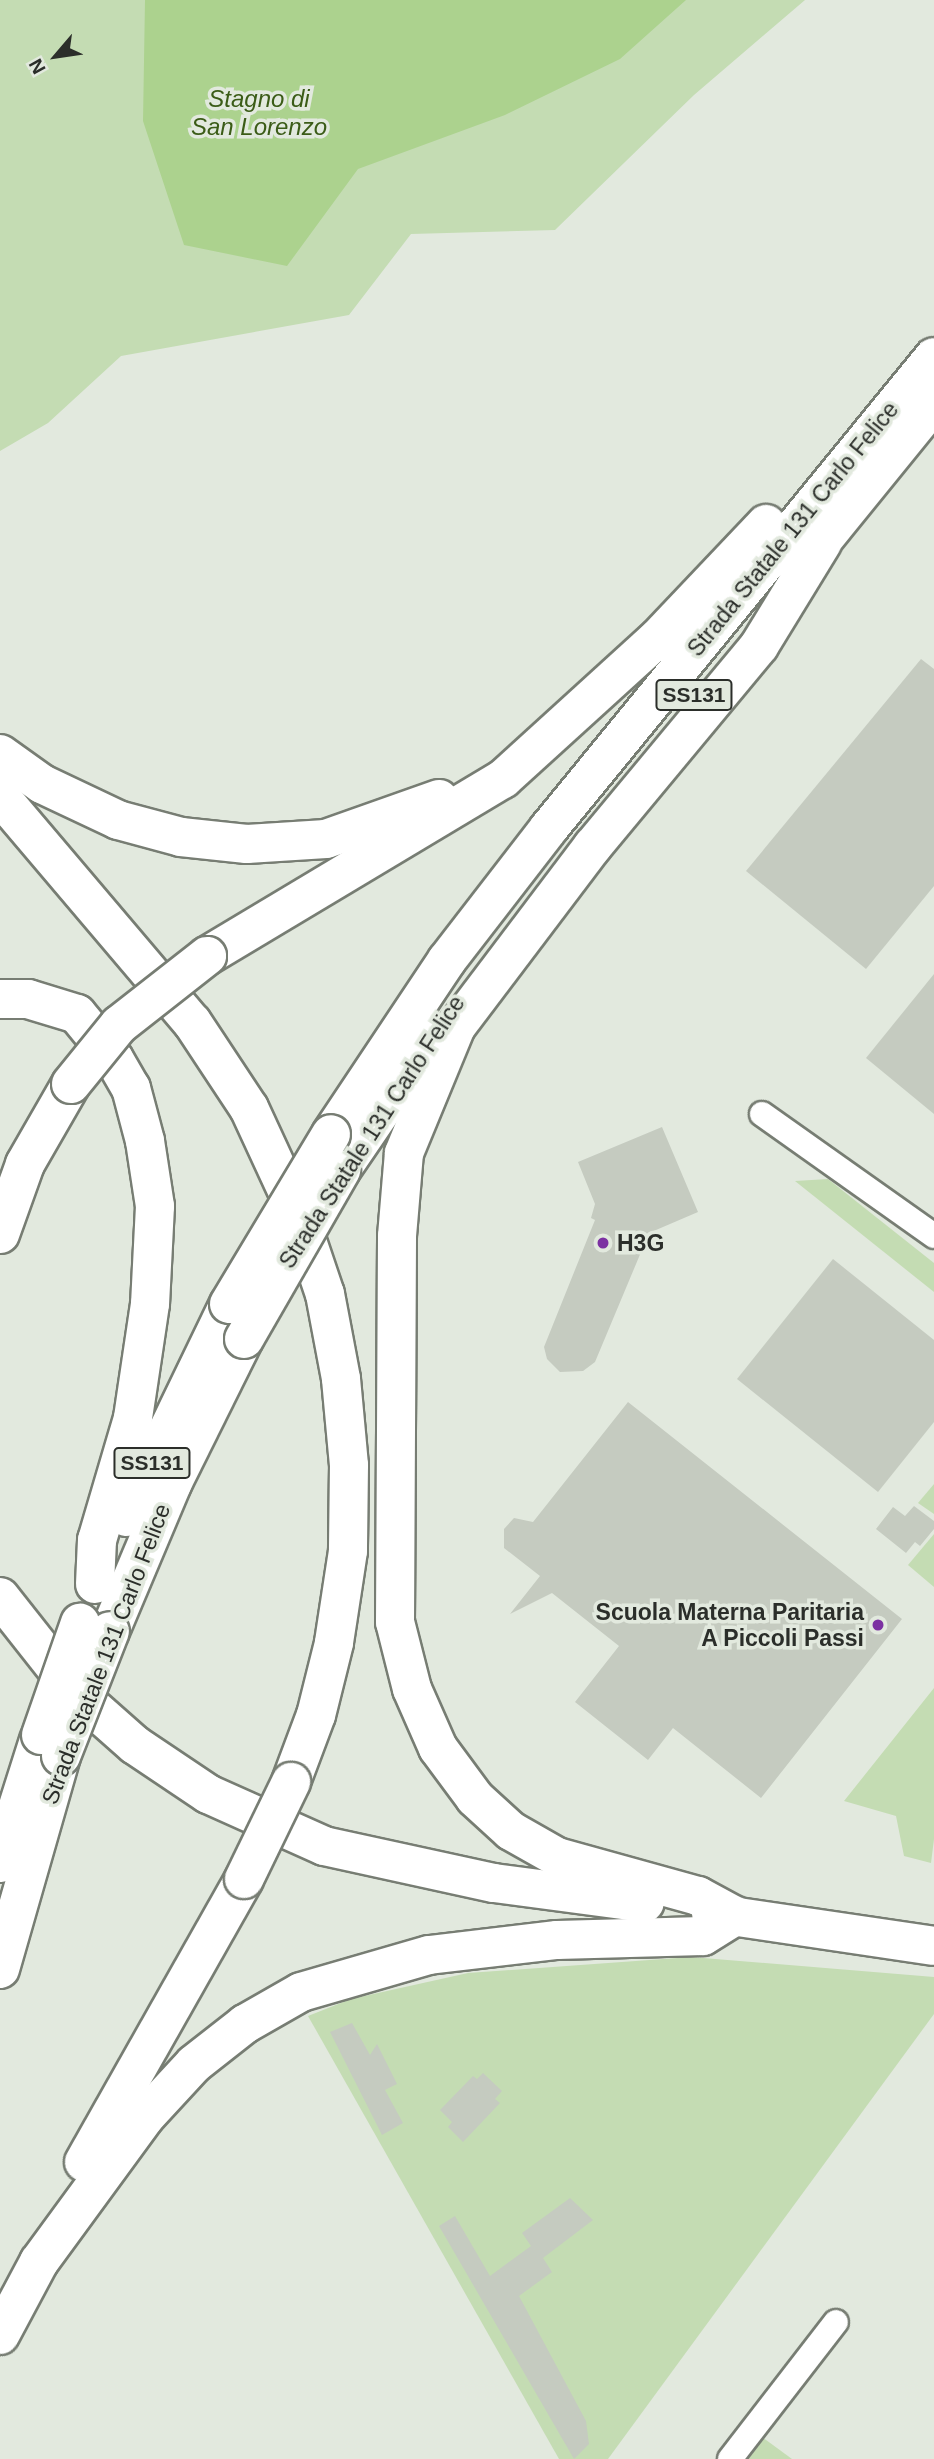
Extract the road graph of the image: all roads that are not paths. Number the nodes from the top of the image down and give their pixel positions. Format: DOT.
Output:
graph roads {
  1 [pos="934,357"];
  2 [pos="934,403"];
  3 [pos="847,463"];
  4 [pos="822,542"];
  5 [pos="533,747"];
  6 [pos="0,754"];
  7 [pos="0,796"];
  8 [pos="0,999"];
  9 [pos="762,1114"];
  10 [pos="0,1234"];
  11 [pos="934,1236"];
  12 [pos="95,1584"];
  13 [pos="0,1597"];
  14 [pos="95,1627"];
  15 [pos="51,1746"];
  16 [pos="0,1863"];
  17 [pos="735,1916"];
  18 [pos="934,1946"];
  19 [pos="0,1969"];
  20 [pos="38,2262"];
  21 [pos="836,2322"];
  22 [pos="0,2335"];
  23 [pos="730,2459"];
  1 -- 3 [label="highway, Strada Statale 131 Carlo Felice / SS131"];
  2 -- 4 [label="highway, Strada Statale 131 Carlo Felice / SS131"];
  3 -- 5 [label="highway"];
  3 -- 12 [label="highway, Strada Statale 131 Carlo Felice / SS131, bridge"];
  4 -- 14 [label="highway, Strada Statale 131 Carlo Felice / SS131, bridge"];
  4 -- 17 [label="highway"];
  5 -- 6 [label="highway"];
  5 -- 10 [label="highway, bridge"];
  7 -- 20 [label="highway, bridge"];
  8 -- 12 [label="highway"];
  9 -- 11 [label="street"];
  12 -- 14 [label="highway, Strada Statale 131 Carlo Felice / SS131"];
  13 -- 17 [label="highway"];
  14 -- 15 [label="highway, Strada Statale 131 Carlo Felice / SS131, bridge"];
  15 -- 16 [label="highway, Strada Statale 131 Carlo Felice / SS131"];
  15 -- 19 [label="highway, Strada Statale 131 Carlo Felice / SS131"];
  17 -- 18 [label="highway"];
  17 -- 20 [label="highway"];
  20 -- 22 [label="highway"];
  21 -- 23 [label="street"];
}
